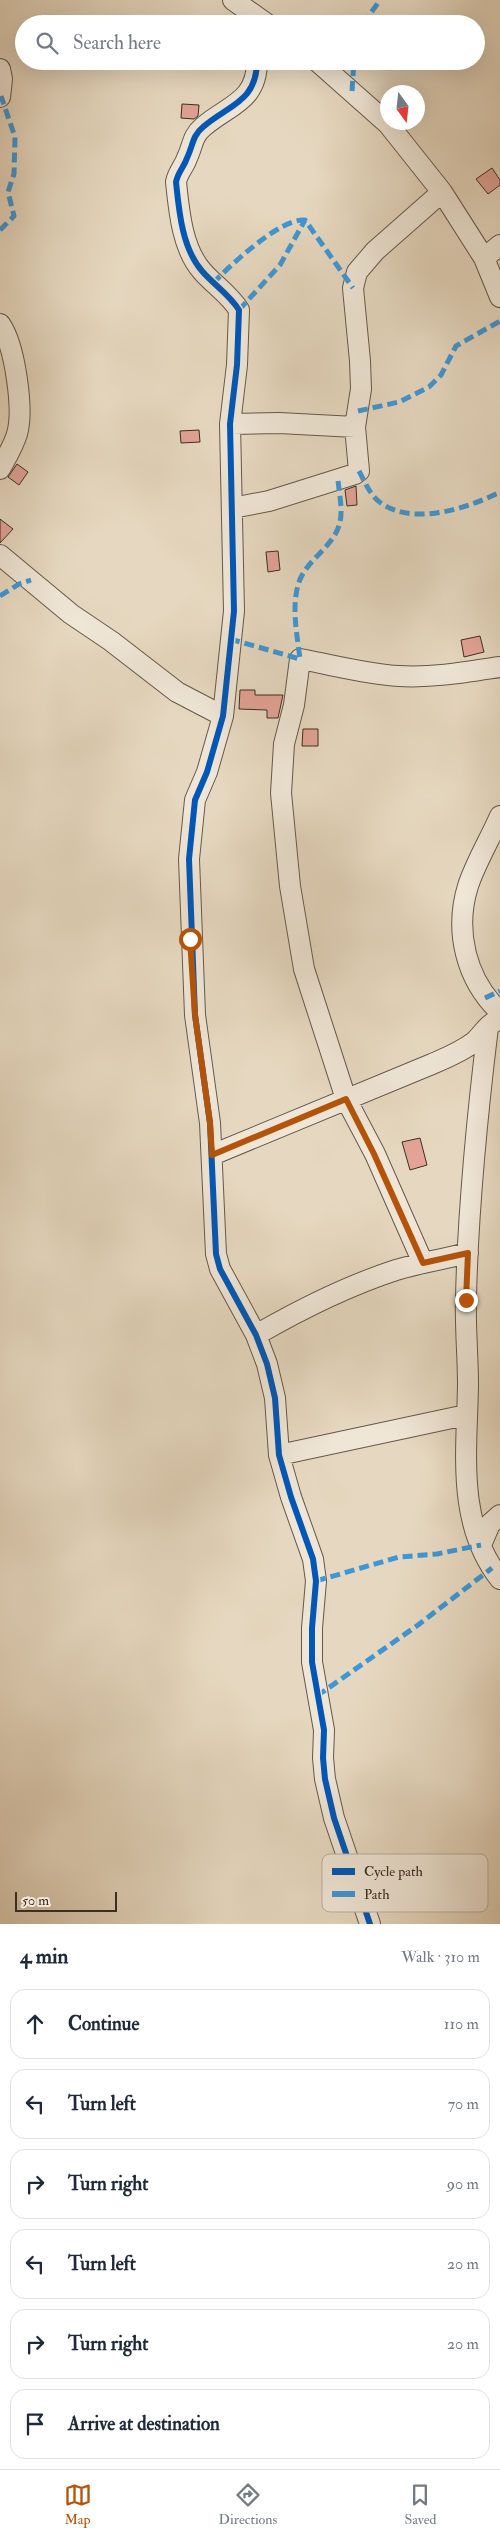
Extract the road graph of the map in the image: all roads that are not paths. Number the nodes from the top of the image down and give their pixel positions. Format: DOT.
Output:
graph roads {
  1 [pos="233,0"];
  2 [pos="252,15"];
  3 [pos="256,70"];
  4 [pos="327,70"];
  5 [pos="442,192"];
  6 [pos="500,245"];
  7 [pos="484,258"];
  8 [pos="500,297"];
  9 [pos="0,324"];
  10 [pos="230,424"];
  11 [pos="355,427"];
  12 [pos="0,470"];
  13 [pos="232,508"];
  14 [pos="0,555"];
  15 [pos="500,667"];
  16 [pos="222,716"];
  17 [pos="500,816"];
  18 [pos="494,1024"];
  19 [pos="500,1055"];
  20 [pos="346,1099"];
  21 [pos="212,1155"];
  22 [pos="468,1253"];
  23 [pos="423,1263"];
  24 [pos="256,1335"];
  25 [pos="466,1415"];
  26 [pos="279,1455"];
  27 [pos="500,1515"];
  28 [pos="481,1544"];
  29 [pos="500,1579"];
  30 [pos="346,1854"];
  31 [pos="366,1912"];
  32 [pos="370,1924"];
  1 -- 2 [label="street"];
  3 -- 10 [label="street"];
  4 -- 5 [label="street"];
  5 -- 7 [label="street"];
  5 -- 11 [label="street"];
  6 -- 7 [label="street"];
  7 -- 8 [label="street"];
  9 -- 12 [label="street"];
  10 -- 11 [label="street"];
  10 -- 13 [label="street"];
  11 -- 13 [label="street"];
  13 -- 16 [label="street"];
  14 -- 16 [label="street"];
  15 -- 20 [label="street"];
  16 -- 21 [label="street"];
  17 -- 18 [label="street"];
  18 -- 19 [label="street"];
  18 -- 20 [label="street"];
  18 -- 22 [label="street"];
  20 -- 21 [label="street"];
  20 -- 23 [label="street"];
  21 -- 24 [label="street"];
  22 -- 23 [label="street"];
  22 -- 25 [label="street"];
  23 -- 24 [label="street"];
  24 -- 26 [label="street"];
  25 -- 26 [label="street"];
  25 -- 28 [label="street"];
  26 -- 30 [label="street"];
  27 -- 28 [label="street"];
  28 -- 29 [label="street"];
  31 -- 32 [label="street"];
}
